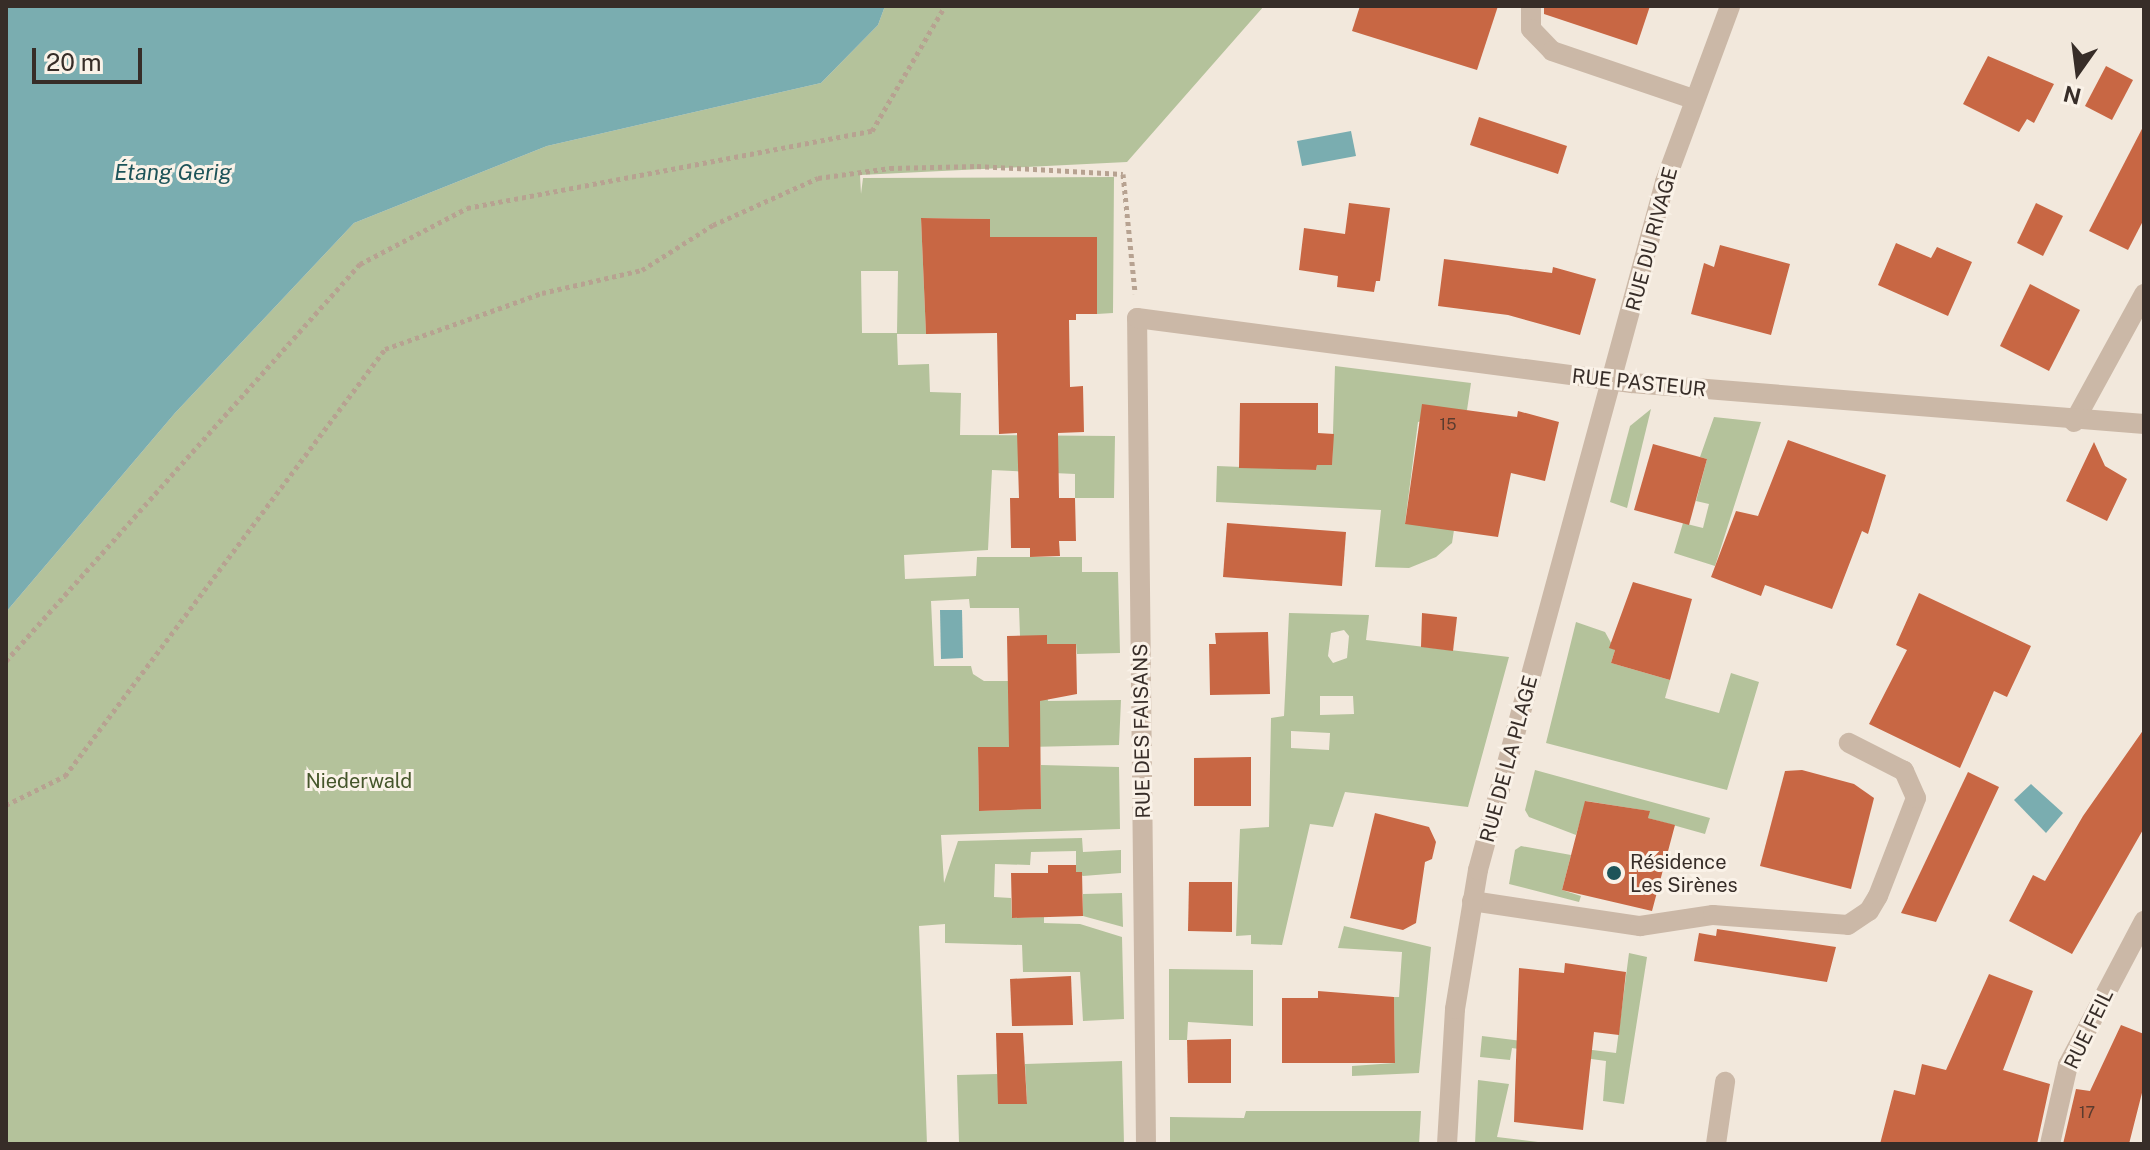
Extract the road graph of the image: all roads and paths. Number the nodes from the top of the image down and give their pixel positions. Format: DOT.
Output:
graph roads {
  1 [pos="945,6"];
  2 [pos="1531,6"];
  3 [pos="1730,6"];
  4 [pos="1693,99"];
  5 [pos="2144,294"];
  6 [pos="1137,318"];
  7 [pos="1614,381"];
  8 [pos="2074,422"];
  9 [pos="2144,424"];
  10 [pos="6,661"];
  11 [pos="1849,743"];
  12 [pos="6,805"];
  13 [pos="1472,901"];
  14 [pos="2144,921"];
  15 [pos="1725,1082"];
  16 [pos="1146,1144"];
  17 [pos="1447,1144"];
  18 [pos="1716,1144"];
  19 [pos="2050,1144"];
  1 -- 10 [label="path"];
  2 -- 4 [label="street"];
  3 -- 4 [label="street, RUE DU RIVAGE"];
  4 -- 7 [label="street, RUE DU RIVAGE"];
  5 -- 8 [label="street"];
  6 -- 7 [label="street, RUE PASTEUR"];
  6 -- 12 [label="path"];
  6 -- 16 [label="street, RUE DES FAISANS"];
  7 -- 8 [label="street, RUE PASTEUR"];
  7 -- 13 [label="street, RUE DE LA PLAGE"];
  8 -- 9 [label="street, RUE PASTEUR"];
  11 -- 13 [label="street"];
  13 -- 17 [label="street, RUE DE LA PLAGE"];
  14 -- 19 [label="street, RUE FEIL"];
  15 -- 18 [label="street"];
}
